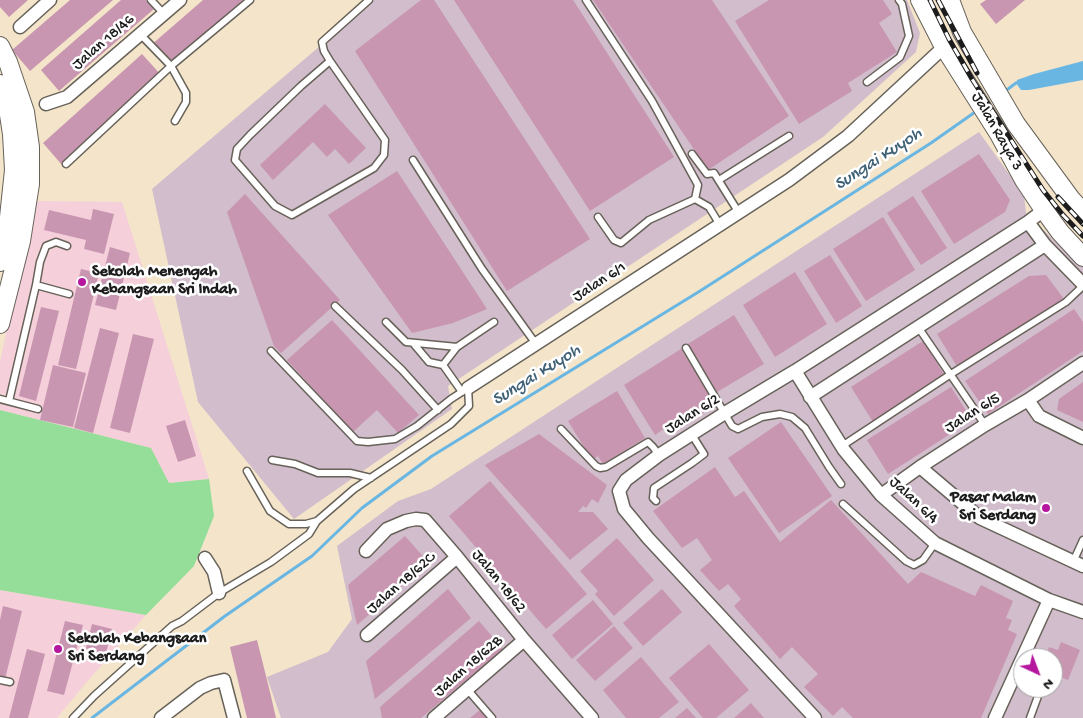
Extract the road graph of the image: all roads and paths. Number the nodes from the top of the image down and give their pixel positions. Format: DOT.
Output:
graph roads {
  1 [pos="50,0"];
  2 [pos="151,0"];
  3 [pos="180,0"];
  4 [pos="250,0"];
  5 [pos="370,0"];
  6 [pos="586,0"];
  7 [pos="899,0"];
  8 [pos="920,0"];
  9 [pos="950,0"];
  10 [pos="164,14"];
  11 [pos="20,26"];
  12 [pos="140,34"];
  13 [pos="0,46"];
  14 [pos="944,47"];
  15 [pos="330,61"];
  16 [pos="171,66"];
  17 [pos="867,82"];
  18 [pos="0,84"];
  19 [pos="46,104"];
  20 [pos="175,121"];
  21 [pos="790,136"];
  22 [pos="692,154"];
  23 [pos="413,160"];
  24 [pos="66,164"];
  25 [pos="719,180"];
  26 [pos="695,199"];
  27 [pos="1044,210"];
  28 [pos="1083,212"];
  29 [pos="738,213"];
  30 [pos="598,217"];
  31 [pos="1083,217"];
  32 [pos="1028,222"];
  33 [pos="720,225"];
  34 [pos="1045,245"];
  35 [pos="67,246"];
  36 [pos="1083,256"];
  37 [pos="0,262"];
  38 [pos="36,285"];
  39 [pos="1083,285"];
  40 [pos="69,294"];
  41 [pos="335,306"];
  42 [pos="386,322"];
  43 [pos="494,322"];
  44 [pos="0,324"];
  45 [pos="918,327"];
  46 [pos="413,343"];
  47 [pos="536,344"];
  48 [pos="457,347"];
  49 [pos="686,348"];
  50 [pos="271,351"];
  51 [pos="443,365"];
  52 [pos="1082,365"];
  53 [pos="795,370"];
  54 [pos="951,374"];
  55 [pos="465,390"];
  56 [pos="810,397"];
  57 [pos="0,399"];
  58 [pos="1028,400"];
  59 [pos="9,401"];
  60 [pos="38,409"];
  61 [pos="438,410"];
  62 [pos="725,413"];
  63 [pos="985,425"];
  64 [pos="561,429"];
  65 [pos="692,435"];
  66 [pos="1083,438"];
  67 [pos="842,446"];
  68 [pos="659,455"];
  69 [pos="272,460"];
  70 [pos="920,467"];
  71 [pos="247,471"];
  72 [pos="371,478"];
  73 [pos="841,484"];
  74 [pos="881,495"];
  75 [pos="656,501"];
  76 [pos="843,504"];
  77 [pos="317,521"];
  78 [pos="1083,540"];
  79 [pos="935,544"];
  80 [pos="366,551"];
  81 [pos="457,557"];
  82 [pos="205,558"];
  83 [pos="1078,564"];
  84 [pos="218,592"];
  85 [pos="1049,600"];
  86 [pos="1083,612"];
  87 [pos="367,635"];
  88 [pos="524,640"];
  89 [pos="0,680"];
  90 [pos="10,682"];
  91 [pos="467,690"];
  92 [pos="1037,698"];
  93 [pos="72,718"];
  94 [pos="161,718"];
  95 [pos="234,718"];
  96 [pos="434,718"];
  97 [pos="492,718"];
  98 [pos="592,718"];
  99 [pos="815,718"];
  100 [pos="995,718"];
  101 [pos="1030,718"];
  1 -- 11 [label="street"];
  2 -- 10 [label="lane"];
  3 -- 10 [label="street, Jalan 18/46"];
  4 -- 16 [label="lane"];
  5 -- 15 [label="lane"];
  6 -- 26 [label="lane"];
  7 -- 17 [label="lane"];
  8 -- 14 [label="street, Jalan Raya 3"];
  9 -- 28 [label="street, Jalan Raya 3"];
  10 -- 12 [label="street, Jalan 18/46"];
  12 -- 16 [label="lane"];
  12 -- 19 [label="street, Jalan 18/46"];
  13 -- 44 [label="street"];
  14 -- 27 [label="street, Jalan Raya 3"];
  14 -- 29 [label="street, Jalan 6/1"];
  15 -- 15 [label="lane"];
  16 -- 20 [label="lane"];
  16 -- 24 [label="lane"];
  18 -- 37 [label="street"];
  21 -- 25 [label="lane"];
  22 -- 25 [label="lane"];
  23 -- 47 [label="lane"];
  25 -- 29 [label="lane"];
  26 -- 30 [label="lane"];
  26 -- 33 [label="lane"];
  27 -- 31 [label="street"];
  27 -- 32 [label="street, Jalan 6/2"];
  27 -- 36 [label="street, Jalan Raya 3"];
  29 -- 33 [label="street, Jalan 6/1"];
  32 -- 34 [label="street"];
  32 -- 53 [label="street, Jalan 6/2"];
  33 -- 47 [label="street, Jalan 6/1"];
  34 -- 39 [label="street"];
  34 -- 45 [label="street"];
  35 -- 38 [label="lane"];
  38 -- 40 [label="lane"];
  38 -- 59 [label="lane"];
  39 -- 54 [label="lane"];
  41 -- 61 [label="lane"];
  42 -- 46 [label="lane"];
  43 -- 48 [label="lane"];
  45 -- 54 [label="lane"];
  45 -- 56 [label="street"];
  46 -- 48 [label="lane"];
  46 -- 51 [label="lane"];
  47 -- 55 [label="street, Jalan 6/1"];
  48 -- 51 [label="lane"];
  49 -- 62 [label="lane"];
  50 -- 61 [label="lane, Jalan 6/1"];
  51 -- 55 [label="lane"];
  52 -- 58 [label="street, Jalan 6/5"];
  53 -- 56 [label="street, Jalan 6/4"];
  53 -- 62 [label="street, Jalan 6/2"];
  54 -- 63 [label="lane"];
  54 -- 67 [label="lane"];
  55 -- 61 [label="lane, Jalan 6/1"];
  55 -- 72 [label="lane"];
  56 -- 67 [label="street, Jalan 6/4"];
  57 -- 59 [label="lane"];
  58 -- 63 [label="street, Jalan 6/5"];
  58 -- 66 [label="street"];
  59 -- 60 [label="lane"];
  62 -- 65 [label="street, Jalan 6/2"];
  62 -- 73 [label="lane"];
  63 -- 70 [label="street, Jalan 6/5"];
  64 -- 68 [label="lane"];
  65 -- 68 [label="street, Jalan 6/2"];
  65 -- 75 [label="lane"];
  67 -- 74 [label="street, Jalan 6/4"];
  68 -- 99 [label="street, Jalan 6/2"];
  69 -- 72 [label="lane"];
  70 -- 74 [label="street, Jalan 6/5"];
  70 -- 83 [label="street"];
  71 -- 77 [label="lane"];
  72 -- 77 [label="lane"];
  74 -- 79 [label="street, Jalan 6/4"];
  76 -- 79 [label="lane"];
  77 -- 84 [label="lane"];
  78 -- 83 [label="lane"];
  79 -- 85 [label="street, Jalan 6/4"];
  80 -- 81 [label="street, Jalan 18/62"];
  81 -- 87 [label="street, Jalan 18/62C"];
  81 -- 88 [label="street, Jalan 18/62"];
  82 -- 84 [label="street"];
  84 -- 93 [label="lane"];
  85 -- 86 [label="street, Jalan 6/4"];
  85 -- 100 [label="street"];
  88 -- 91 [label="street, Jalan 18/62B"];
  88 -- 98 [label="street, Jalan 18/62"];
  89 -- 90 [label="lane"];
  91 -- 96 [label="street, Jalan 18/62B"];
  91 -- 97 [label="lane"];
  92 -- 101 [label="lane"];
  94 -- 95 [label="street"];
}
